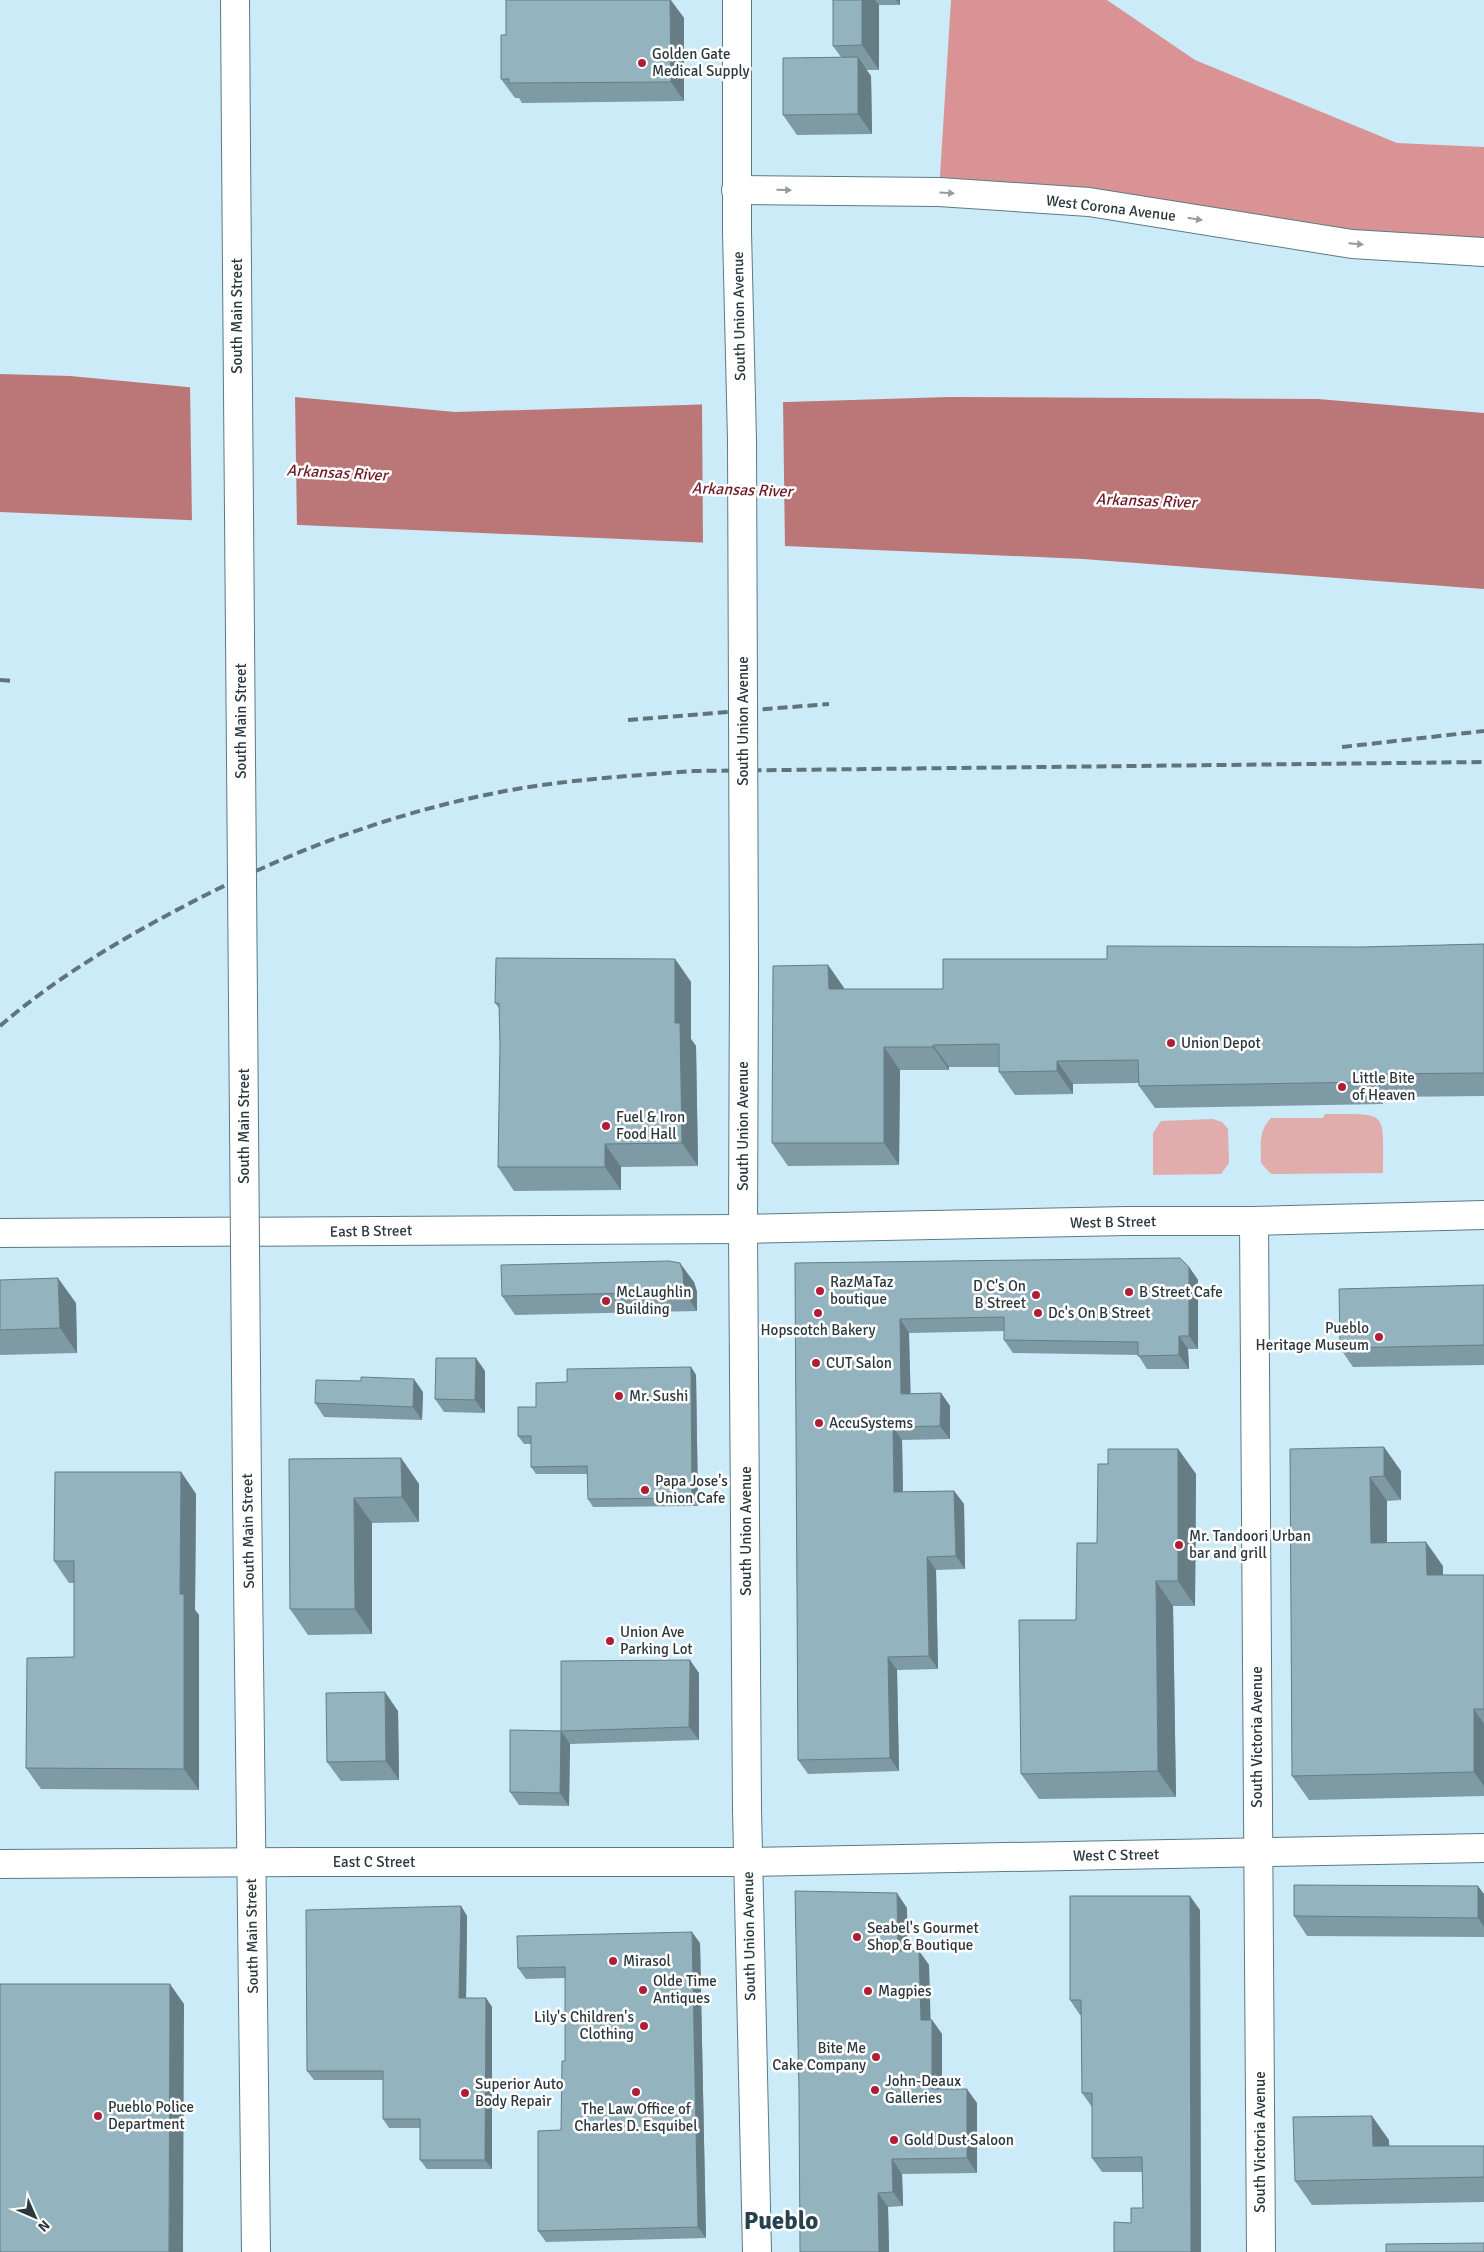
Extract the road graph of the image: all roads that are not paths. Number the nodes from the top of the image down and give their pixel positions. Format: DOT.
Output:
graph roads {
  1 [pos="235,0"];
  2 [pos="737,0"];
  3 [pos="736,190"];
  4 [pos="1484,252"];
  5 [pos="1484,1215"];
  6 [pos="1254,1221"];
  7 [pos="743,1229"];
  8 [pos="0,1233"];
  9 [pos="1484,1848"];
  10 [pos="1258,1853"];
  11 [pos="748,1862"];
  12 [pos="251,1863"];
  13 [pos="0,1864"];
  14 [pos="256,2252"];
  15 [pos="757,2252"];
  16 [pos="1261,2252"];
  1 -- 12 [label="street, South Main Street, bridge"];
  2 -- 3 [label="street, South Union Avenue"];
  3 -- 4 [label="street, West Corona Avenue, one-way"];
  3 -- 7 [label="street, South Union Avenue, bridge"];
  5 -- 6 [label="street, West B Street"];
  6 -- 7 [label="street, West B Street"];
  6 -- 10 [label="street, South Victoria Avenue"];
  7 -- 8 [label="street, East B Street"];
  7 -- 11 [label="street, South Union Avenue"];
  9 -- 10 [label="street, West C Street"];
  10 -- 11 [label="street, West C Street"];
  10 -- 16 [label="street, South Victoria Avenue"];
  11 -- 12 [label="street, East C Street"];
  11 -- 15 [label="street, South Union Avenue"];
  12 -- 13 [label="street, East C Street"];
  12 -- 14 [label="street, South Main Street"];
}
